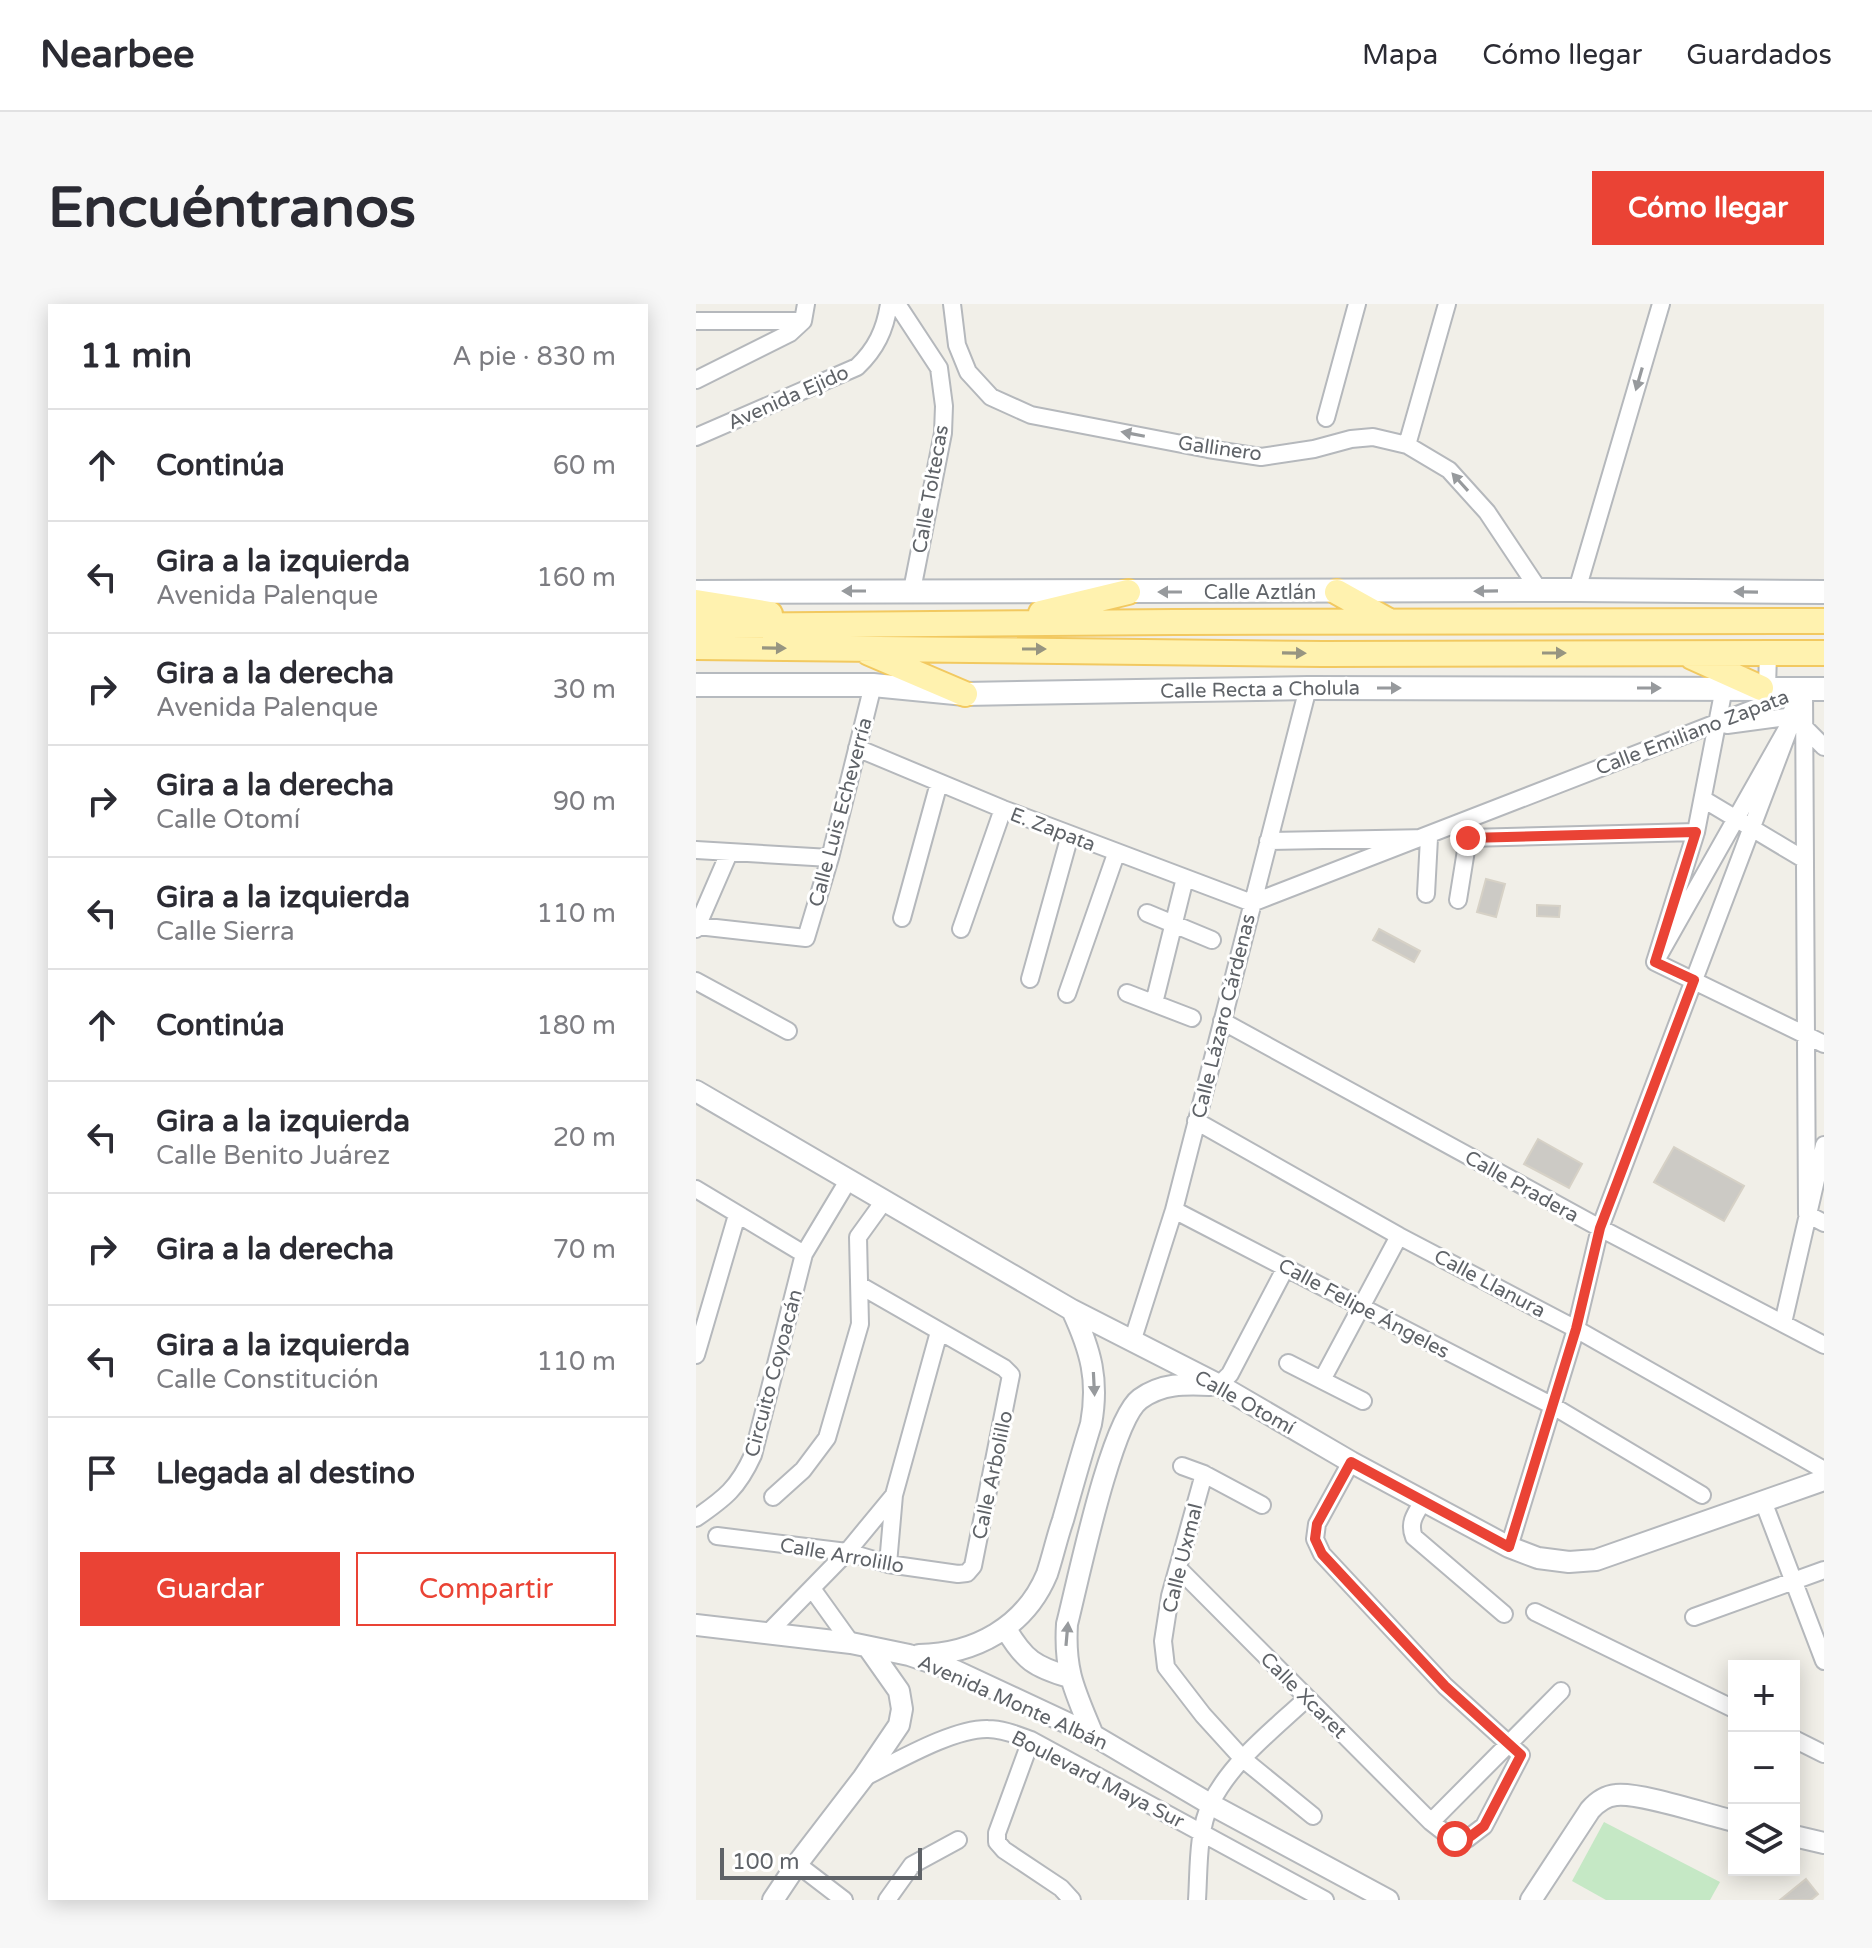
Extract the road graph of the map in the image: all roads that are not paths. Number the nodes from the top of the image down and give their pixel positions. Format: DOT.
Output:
graph roads {
  1 [pos="806,304"];
  2 [pos="889,304"];
  3 [pos="897,304"];
  4 [pos="952,304"];
  5 [pos="1357,304"];
  6 [pos="1447,304"];
  7 [pos="1661,304"];
  8 [pos="696,321"];
  9 [pos="803,321"];
  10 [pos="696,380"];
  11 [pos="1326,418"];
  12 [pos="696,437"];
  13 [pos="1407,445"];
  14 [pos="912,590"];
  15 [pos="1539,590"];
  16 [pos="1577,590"];
  17 [pos="696,592"];
  18 [pos="1128,592"];
  19 [pos="1337,592"];
  20 [pos="1824,592"];
  21 [pos="696,602"];
  22 [pos="1824,621"];
  23 [pos="1391,622"];
  24 [pos="1000,624"];
  25 [pos="696,626"];
  26 [pos="844,626"];
  27 [pos="696,647"];
  28 [pos="860,649"];
  29 [pos="1682,653"];
  30 [pos="1768,653"];
  31 [pos="1824,653"];
  32 [pos="696,685"];
  33 [pos="873,685"];
  34 [pos="1308,688"];
  35 [pos="1724,688"];
  36 [pos="1814,689"];
  37 [pos="1769,692"];
  38 [pos="965,694"];
  39 [pos="1796,719"];
  40 [pos="1718,724"];
  41 [pos="1824,747"];
  42 [pos="857,748"];
  43 [pos="939,783"];
  44 [pos="1703,799"];
  45 [pos="1003,809"];
  46 [pos="1736,819"];
  47 [pos="1751,828"];
  48 [pos="1696,832"];
  49 [pos="1070,835"];
  50 [pos="1424,838"];
  51 [pos="1268,841"];
  52 [pos="696,850"];
  53 [pos="729,853"];
  54 [pos="1116,854"];
  55 [pos="830,858"];
  56 [pos="1805,860"];
  57 [pos="1185,878"];
  58 [pos="1426,894"];
  59 [pos="1458,900"];
  60 [pos="1252,903"];
  61 [pos="1147,913"];
  62 [pos="902,918"];
  63 [pos="698,921"];
  64 [pos="1173,924"];
  65 [pos="961,929"];
  66 [pos="1212,940"];
  67 [pos="1655,962"];
  68 [pos="1030,979"];
  69 [pos="1694,980"];
  70 [pos="696,981"];
  71 [pos="1127,993"];
  72 [pos="1067,994"];
  73 [pos="1154,1003"];
  74 [pos="1192,1018"];
  75 [pos="1222,1021"];
  76 [pos="788,1031"];
  77 [pos="1806,1035"];
  78 [pos="1824,1044"];
  79 [pos="697,1095"];
  80 [pos="1196,1121"];
  81 [pos="1824,1145"];
  82 [pos="849,1179"];
  83 [pos="696,1189"];
  84 [pos="884,1201"];
  85 [pos="1174,1210"];
  86 [pos="1807,1214"];
  87 [pos="737,1215"];
  88 [pos="1824,1223"];
  89 [pos="1600,1228"];
  90 [pos="1399,1236"];
  91 [pos="804,1254"];
  92 [pos="1286,1267"];
  93 [pos="861,1286"];
  94 [pos="1360,1306"];
  95 [pos="1072,1310"];
  96 [pos="1783,1323"];
  97 [pos="1576,1329"];
  98 [pos="939,1332"];
  99 [pos="1132,1342"];
  100 [pos="1824,1345"];
  101 [pos="696,1355"];
  102 [pos="1288,1363"];
  103 [pos="1322,1380"];
  104 [pos="1219,1385"];
  105 [pos="1363,1401"];
  106 [pos="1553,1406"];
  107 [pos="1351,1462"];
  108 [pos="1182,1466"];
  109 [pos="1824,1470"];
  110 [pos="1204,1474"];
  111 [pos="1824,1480"];
  112 [pos="894,1495"];
  113 [pos="1702,1495"];
  114 [pos="773,1497"];
  115 [pos="1424,1500"];
  116 [pos="1763,1501"];
  117 [pos="1262,1505"];
  118 [pos="696,1518"];
  119 [pos="717,1536"];
  120 [pos="1509,1547"];
  121 [pos="847,1552"];
  122 [pos="888,1564"];
  123 [pos="1178,1568"];
  124 [pos="1824,1570"];
  125 [pos="967,1573"];
  126 [pos="1795,1581"];
  127 [pos="813,1590"];
  128 [pos="1535,1612"];
  129 [pos="1504,1614"];
  130 [pos="1694,1617"];
  131 [pos="696,1625"];
  132 [pos="1006,1629"];
  133 [pos="768,1633"];
  134 [pos="860,1645"];
  135 [pos="909,1655"];
  136 [pos="1824,1661"];
  137 [pos="1069,1677"];
  138 [pos="1561,1691"];
  139 [pos="1306,1699"];
  140 [pos="1728,1706"];
  141 [pos="1093,1735"];
  142 [pos="1031,1740"];
  143 [pos="1800,1742"];
  144 [pos="1514,1750"];
  145 [pos="1824,1754"];
  146 [pos="1243,1759"];
  147 [pos="863,1778"];
  148 [pos="1210,1804"];
  149 [pos="1313,1816"];
  150 [pos="1728,1820"];
  151 [pos="1431,1822"];
  152 [pos="1202,1833"];
  153 [pos="1800,1837"];
  154 [pos="958,1840"];
  155 [pos="1824,1843"];
  156 [pos="797,1864"];
  157 [pos="773,1900"];
  158 [pos="844,1900"];
  159 [pos="887,1900"];
  160 [pos="1072,1900"];
  161 [pos="1197,1900"];
  162 [pos="1325,1900"];
  163 [pos="1388,1900"];
  164 [pos="1531,1900"];
  1 -- 9 [label="street"];
  2 -- 12 [label="street, Avenida Ejido"];
  3 -- 14 [label="street, Calle Toltecas"];
  13 -- 4 [label="street, Gallinero, one-way"];
  5 -- 11 [label="street"];
  6 -- 13 [label="street"];
  7 -- 16 [label="street, one-way"];
  8 -- 9 [label="street"];
  9 -- 10 [label="street"];
  15 -- 13 [label="street, Gallinero, one-way"];
  14 -- 17 [label="main road, Calle Aztlán, one-way"];
  14 -- 18 [label="main road, Calle Aztlán"];
  15 -- 16 [label="main road, Calle Aztlán"];
  15 -- 19 [label="main road, Calle Aztlán, one-way"];
  20 -- 16 [label="main road, Calle Aztlán, one-way"];
  19 -- 18 [label="main road, Calle Aztlán, one-way"];
  18 -- 24 [label="main road"];
  19 -- 23 [label="main road"];
  21 -- 26 [label="main road"];
  22 -- 23 [label="main road"];
  23 -- 24 [label="main road"];
  24 -- 26 [label="main road"];
  25 -- 26 [label="main road"];
  27 -- 28 [label="main road, Calle Recta a Cholula, one-way"];
  28 -- 29 [label="main road, Calle Recta a Cholula, one-way"];
  28 -- 38 [label="main road"];
  29 -- 30 [label="main road, Calle Recta a Cholula"];
  29 -- 37 [label="main road"];
  30 -- 31 [label="main road, Calle Recta a Cholula"];
  30 -- 37 [label="street"];
  32 -- 33 [label="main road, Calle Recta a Cholula"];
  33 -- 38 [label="main road, Calle Recta a Cholula"];
  33 -- 42 [label="street, Calle Luis Echeverría"];
  34 -- 35 [label="main road, Calle Recta a Cholula, one-way"];
  34 -- 38 [label="main road, Calle Recta a Cholula"];
  34 -- 51 [label="street, Calle Lázaro Cárdenas"];
  35 -- 37 [label="main road, Calle Recta a Cholula"];
  35 -- 40 [label="street"];
  36 -- 37 [label="main road, Calle Recta a Cholula"];
  36 -- 39 [label="street"];
  37 -- 39 [label="street"];
  37 -- 40 [label="street, Calle Emiliano Zapata"];
  39 -- 40 [label="street"];
  39 -- 41 [label="street"];
  39 -- 46 [label="street"];
  39 -- 47 [label="street"];
  39 -- 56 [label="street, Calle Emiliano Zapata"];
  40 -- 44 [label="street"];
  40 -- 50 [label="street, Calle Emiliano Zapata"];
  42 -- 43 [label="street, E. Zapata"];
  42 -- 55 [label="street, Calle Luis Echeverría"];
  43 -- 45 [label="street, E. Zapata"];
  43 -- 62 [label="street"];
  44 -- 46 [label="street"];
  44 -- 48 [label="street"];
  45 -- 49 [label="street, E. Zapata"];
  45 -- 65 [label="street"];
  46 -- 47 [label="street"];
  46 -- 67 [label="street"];
  47 -- 56 [label="street"];
  47 -- 69 [label="street"];
  48 -- 59 [label="street"];
  48 -- 67 [label="street"];
  49 -- 54 [label="street, E. Zapata"];
  49 -- 68 [label="street"];
  50 -- 51 [label="street"];
  50 -- 58 [label="street"];
  50 -- 60 [label="street, Calle Emiliano Zapata"];
  51 -- 60 [label="street, Calle Lázaro Cárdenas"];
  52 -- 53 [label="street"];
  53 -- 55 [label="street"];
  53 -- 63 [label="street"];
  54 -- 57 [label="street, E. Zapata"];
  54 -- 72 [label="street"];
  55 -- 63 [label="street, Calle Luis Echeverría"];
  56 -- 77 [label="street, Calle Emiliano Zapata"];
  57 -- 60 [label="street, E. Zapata"];
  57 -- 64 [label="street"];
  60 -- 75 [label="street, Calle Lázaro Cárdenas"];
  61 -- 64 [label="street"];
  64 -- 66 [label="street"];
  64 -- 73 [label="street"];
  67 -- 69 [label="street"];
  69 -- 77 [label="street"];
  69 -- 89 [label="street"];
  70 -- 76 [label="street"];
  71 -- 73 [label="street"];
  73 -- 74 [label="street"];
  75 -- 80 [label="street, Calle Lázaro Cárdenas"];
  75 -- 89 [label="street, Calle Pradera"];
  77 -- 78 [label="street"];
  77 -- 86 [label="street, Calle Emiliano Zapata"];
  79 -- 82 [label="street, Calle Otomí"];
  80 -- 85 [label="street, Calle Lázaro Cárdenas"];
  80 -- 90 [label="street, Calle Llanura"];
  81 -- 86 [label="street"];
  82 -- 84 [label="street, Calle Otomí"];
  82 -- 91 [label="street, Circuito Coyoacán"];
  83 -- 87 [label="street"];
  84 -- 93 [label="street"];
  84 -- 95 [label="street, Calle Otomí"];
  85 -- 92 [label="street, Calle Felipe Ángeles"];
  85 -- 99 [label="street, Calle Lázaro Cárdenas"];
  86 -- 88 [label="street"];
  86 -- 96 [label="street"];
  87 -- 91 [label="street"];
  87 -- 101 [label="street"];
  89 -- 96 [label="street, Calle Pradera"];
  89 -- 97 [label="street"];
  90 -- 94 [label="street"];
  90 -- 97 [label="street, Calle Llanura"];
  91 -- 118 [label="street, Circuito Coyoacán"];
  92 -- 94 [label="street, Calle Felipe Ángeles"];
  92 -- 104 [label="street"];
  93 -- 98 [label="street"];
  93 -- 114 [label="street"];
  94 -- 103 [label="street"];
  94 -- 106 [label="street, Calle Felipe Ángeles"];
  95 -- 99 [label="street, Calle Otomí"];
  95 -- 132 [label="street, one-way"];
  96 -- 100 [label="street, Calle Pradera"];
  97 -- 106 [label="street"];
  97 -- 109 [label="street, Calle Llanura"];
  98 -- 112 [label="street"];
  98 -- 125 [label="street, Calle Arbolillo"];
  99 -- 104 [label="street, Calle Otomí"];
  102 -- 103 [label="street"];
  103 -- 105 [label="street"];
  104 -- 107 [label="street, Calle Otomí"];
  137 -- 104 [label="street, one-way"];
  106 -- 113 [label="street, Calle Felipe Ángeles"];
  106 -- 120 [label="street"];
  107 -- 115 [label="street, Calle Otomí"];
  107 -- 144 [label="street"];
  108 -- 110 [label="street"];
  110 -- 117 [label="street"];
  110 -- 123 [label="street, Calle Uxmal"];
  111 -- 116 [label="street, Calle Otomí"];
  112 -- 121 [label="street"];
  112 -- 122 [label="street"];
  115 -- 120 [label="street, Calle Otomí"];
  115 -- 129 [label="street"];
  116 -- 120 [label="street, Calle Otomí"];
  116 -- 126 [label="street"];
  119 -- 121 [label="street, Calle Arrolillo"];
  121 -- 122 [label="street, Calle Arrolillo"];
  121 -- 127 [label="street"];
  122 -- 125 [label="street, Calle Arrolillo"];
  123 -- 139 [label="street, Calle Xcaret"];
  123 -- 146 [label="street, Calle Uxmal"];
  124 -- 126 [label="street"];
  126 -- 130 [label="street"];
  126 -- 136 [label="street"];
  127 -- 133 [label="street"];
  127 -- 134 [label="street"];
  128 -- 140 [label="street"];
  131 -- 133 [label="street, Avenida Monte Albán"];
  132 -- 135 [label="street"];
  132 -- 137 [label="street"];
  133 -- 134 [label="street, Avenida Monte Albán"];
  134 -- 135 [label="street, Avenida Monte Albán"];
  134 -- 147 [label="street, Boulevard Maya Sur"];
  135 -- 141 [label="street, Avenida Monte Albán"];
  137 -- 141 [label="street"];
  138 -- 144 [label="street"];
  139 -- 146 [label="street"];
  139 -- 151 [label="street, Calle Xcaret"];
  141 -- 148 [label="street, Avenida Monte Albán"];
  142 -- 147 [label="street, Boulevard Maya Sur"];
  142 -- 152 [label="street, Boulevard Maya Sur"];
  142 -- 160 [label="street"];
  143 -- 145 [label="street"];
  144 -- 151 [label="street"];
  144 -- 151 [label="street, Calle Xcaret"];
  146 -- 148 [label="street"];
  146 -- 149 [label="street, Calle Uxmal"];
  147 -- 156 [label="street, Boulevard Maya Sur"];
  148 -- 152 [label="street"];
  148 -- 163 [label="street, Avenida Monte Albán"];
  150 -- 164 [label="street"];
  152 -- 161 [label="street"];
  152 -- 162 [label="street, Boulevard Maya Sur"];
  153 -- 155 [label="street"];
  154 -- 159 [label="street"];
  156 -- 157 [label="street, Boulevard Maya Sur"];
  156 -- 158 [label="street"];
}
